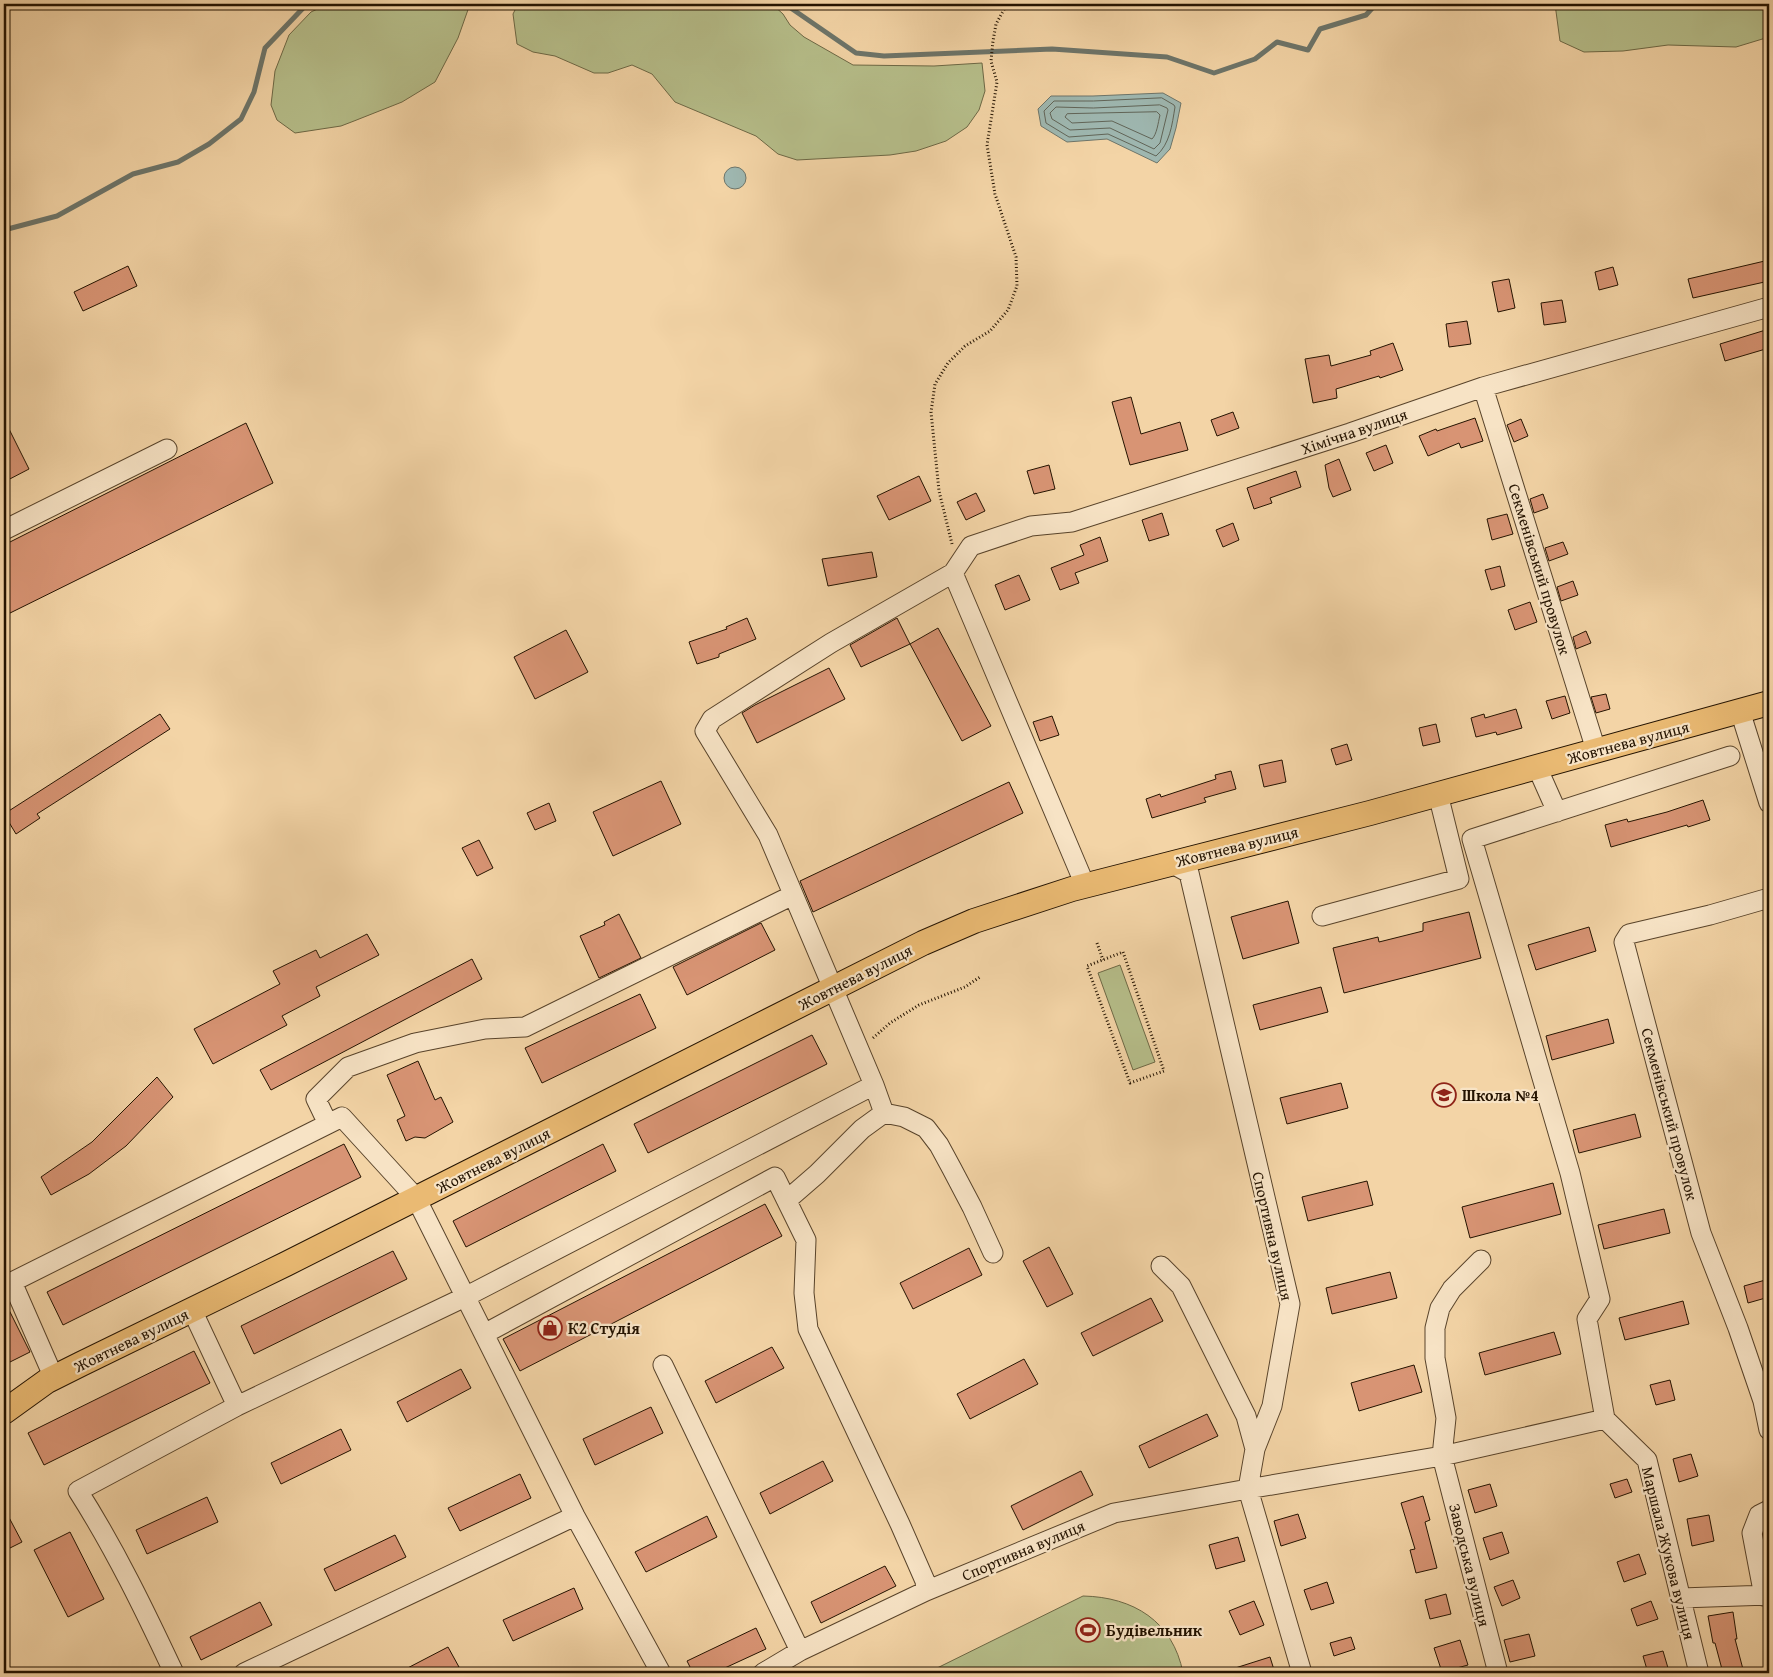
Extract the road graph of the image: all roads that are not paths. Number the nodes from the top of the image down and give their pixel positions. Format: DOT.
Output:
graph roads {
  1 [pos="1769,307"];
  2 [pos="1483,387"];
  3 [pos="167,450"];
  4 [pos="4,530"];
  5 [pos="955,569"];
  6 [pos="1769,703"];
  7 [pos="1740,711"];
  8 [pos="1596,750"];
  9 [pos="1730,756"];
  10 [pos="1537,767"];
  11 [pos="1438,794"];
  12 [pos="1769,803"];
  13 [pos="1557,812"];
  14 [pos="1171,863"];
  15 [pos="1085,886"];
  16 [pos="793,895"];
  17 [pos="1769,898"];
  18 [pos="1322,916"];
  19 [pos="833,988"];
  20 [pos="874,1085"];
  21 [pos="884,1113"];
  22 [pos="328,1124"];
  23 [pos="416,1198"];
  24 [pos="787,1200"];
  25 [pos="992,1252"];
  26 [pos="1481,1260"];
  27 [pos="1161,1266"];
  28 [pos="465,1297"];
  29 [pos="192,1310"];
  30 [pos="484,1334"];
  31 [pos="663,1365"];
  32 [pos="54,1378"];
  33 [pos="238,1406"];
  34 [pos="4,1412"];
  35 [pos="1605,1419"];
  36 [pos="1769,1430"];
  37 [pos="1255,1449"];
  38 [pos="1442,1456"];
  39 [pos="1248,1489"];
  40 [pos="1769,1510"];
  41 [pos="575,1516"];
  42 [pos="926,1591"];
  43 [pos="1767,1595"];
  44 [pos="1681,1598"];
  45 [pos="800,1650"];
  46 [pos="174,1673"];
  47 [pos="244,1673"];
  48 [pos="662,1673"];
  49 [pos="762,1673"];
  50 [pos="1302,1673"];
  51 [pos="1498,1673"];
  52 [pos="1699,1673"];
  1 -- 2 [label="street, Хімічна вулиця"];
  2 -- 5 [label="street, Хімічна вулиця"];
  2 -- 8 [label="street, Секменівський провулок"];
  3 -- 4 [label="street"];
  5 -- 15 [label="street"];
  5 -- 16 [label="street"];
  6 -- 7 [label="main road, Жовтнева вулиця"];
  7 -- 8 [label="main road, Жовтнева вулиця"];
  7 -- 12 [label="street"];
  8 -- 10 [label="main road, Жовтнева вулиця"];
  9 -- 13 [label="street"];
  10 -- 11 [label="main road, Жовтнева вулиця"];
  10 -- 13 [label="street"];
  11 -- 14 [label="main road, Жовтнева вулиця"];
  11 -- 18 [label="street"];
  13 -- 35 [label="street"];
  14 -- 15 [label="main road, Жовтнева вулиця"];
  14 -- 37 [label="street, Спортивна вулиця"];
  15 -- 19 [label="main road, Жовтнева вулиця"];
  16 -- 19 [label="street"];
  16 -- 22 [label="street"];
  17 -- 36 [label="street, Секменівський провулок"];
  19 -- 20 [label="street"];
  19 -- 23 [label="main road, Жовтнева вулиця"];
  20 -- 21 [label="street"];
  20 -- 28 [label="street"];
  21 -- 24 [label="street"];
  21 -- 25 [label="street"];
  22 -- 23 [label="street"];
  22 -- 32 [label="street"];
  23 -- 28 [label="street"];
  23 -- 29 [label="main road, Жовтнева вулиця"];
  24 -- 30 [label="street"];
  24 -- 42 [label="street"];
  26 -- 38 [label="street"];
  27 -- 37 [label="street"];
  28 -- 30 [label="street"];
  28 -- 33 [label="street"];
  29 -- 32 [label="main road, Жовтнева вулиця"];
  29 -- 33 [label="street"];
  30 -- 41 [label="street"];
  31 -- 45 [label="street"];
  32 -- 34 [label="main road, Жовтнева вулиця"];
  33 -- 46 [label="street"];
  35 -- 38 [label="street"];
  35 -- 44 [label="street, Маршала Жукова вулиця"];
  37 -- 39 [label="street, Спортивна вулиця"];
  38 -- 39 [label="street"];
  38 -- 51 [label="street, Заводська вулиця"];
  39 -- 42 [label="street, Спортивна вулиця"];
  39 -- 50 [label="street"];
  40 -- 43 [label="street"];
  41 -- 47 [label="street"];
  41 -- 48 [label="street"];
  42 -- 45 [label="street, Спортивна вулиця"];
  43 -- 44 [label="street"];
  44 -- 52 [label="street, Маршала Жукова вулиця"];
  45 -- 49 [label="street, Спортивна вулиця"];
}
